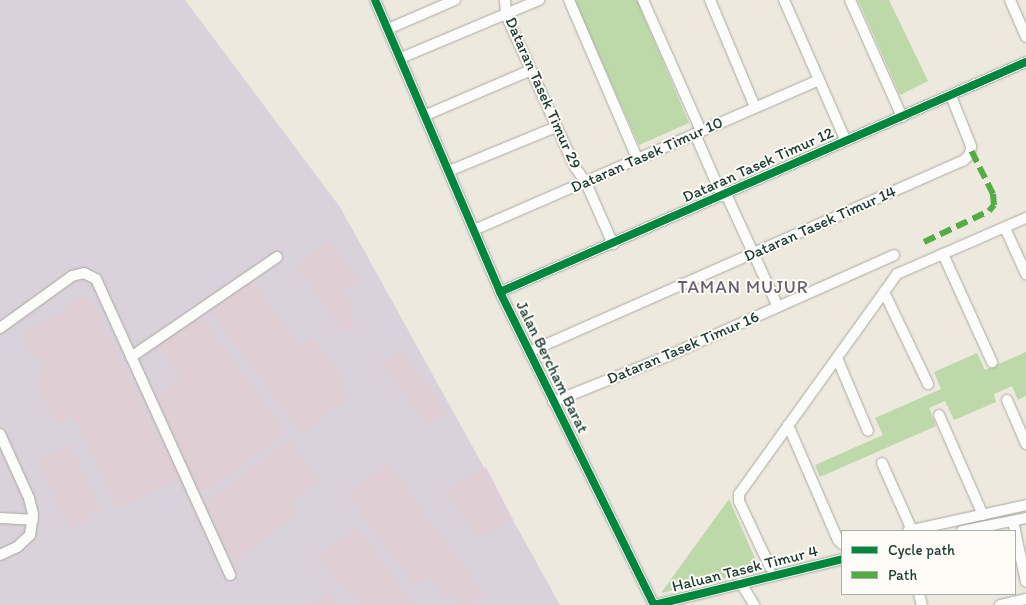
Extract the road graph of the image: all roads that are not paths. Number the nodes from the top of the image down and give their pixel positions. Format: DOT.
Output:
graph roads {
  1 [pos="375,0"];
  2 [pos="455,0"];
  3 [pos="505,0"];
  4 [pos="539,0"];
  5 [pos="569,0"];
  6 [pos="644,0"];
  7 [pos="710,0"];
  8 [pos="784,0"];
  9 [pos="850,0"];
  10 [pos="1010,0"];
  11 [pos="506,15"];
  12 [pos="388,29"];
  13 [pos="1026,37"];
  14 [pos="401,58"];
  15 [pos="1026,62"];
  16 [pos="531,70"];
  17 [pos="819,80"];
  18 [pos="951,96"];
  19 [pos="755,107"];
  20 [pos="426,116"];
  21 [pos="902,117"];
  22 [pos="556,127"];
  23 [pos="698,133"];
  24 [pos="846,140"];
  25 [pos="637,158"];
  26 [pos="449,170"];
  27 [pos="586,183"];
  28 [pos="724,195"];
  29 [pos="1026,218"];
  30 [pos="1005,228"];
  31 [pos="474,230"];
  32 [pos="613,244"];
  33 [pos="753,254"];
  34 [pos="943,254"];
  35 [pos="894,255"];
  36 [pos="277,257"];
  37 [pos="1026,274"];
  38 [pos="500,292"];
  39 [pos="884,292"];
  40 [pos="778,307"];
  41 [pos="0,328"];
  42 [pos="529,352"];
  43 [pos="132,357"];
  44 [pos="837,358"];
  45 [pos="992,362"];
  46 [pos="928,384"];
  47 [pos="1007,400"];
  48 [pos="553,402"];
  49 [pos="939,414"];
  50 [pos="788,425"];
  51 [pos="868,431"];
  52 [pos="0,434"];
  53 [pos="1026,444"];
  54 [pos="882,463"];
  55 [pos="1026,505"];
  56 [pos="983,515"];
  57 [pos="0,518"];
  58 [pos="1026,518"];
  59 [pos="33,520"];
  60 [pos="1013,521"];
  61 [pos="910,530"];
  62 [pos="915,530"];
  63 [pos="967,530"];
  64 [pos="1015,530"];
  65 [pos="1016,535"];
  66 [pos="841,543"];
  67 [pos="0,555"];
  68 [pos="841,559"];
  69 [pos="770,567"];
  70 [pos="230,575"];
  71 [pos="1026,582"];
  72 [pos="741,583"];
  73 [pos="1026,599"];
  74 [pos="654,605"];
  75 [pos="754,605"];
  76 [pos="1001,605"];
  1 -- 12 [label="street, Jalan Bercham Barat"];
  2 -- 12 [label="street"];
  3 -- 11 [label="street, Dataran Tasek Timur 29"];
  4 -- 11 [label="street"];
  5 -- 25 [label="street"];
  6 -- 23 [label="street"];
  7 -- 19 [label="street"];
  8 -- 17 [label="street"];
  9 -- 21 [label="street"];
  10 -- 13 [label="street"];
  11 -- 14 [label="street"];
  11 -- 16 [label="street, Dataran Tasek Timur 29"];
  12 -- 14 [label="street, Jalan Bercham Barat"];
  14 -- 20 [label="street, Jalan Bercham Barat"];
  15 -- 18 [label="street, Dataran Tasek Timur 12"];
  16 -- 20 [label="street"];
  16 -- 22 [label="street, Dataran Tasek Timur 29"];
  17 -- 19 [label="street, Dataran Tasek Timur 10"];
  17 -- 24 [label="street"];
  18 -- 21 [label="street, Dataran Tasek Timur 12"];
  18 -- 33 [label="street, Dataran Tasek Timur 14"];
  19 -- 23 [label="street, Dataran Tasek Timur 10"];
  20 -- 26 [label="street, Jalan Bercham Barat"];
  21 -- 24 [label="street, Dataran Tasek Timur 12"];
  22 -- 26 [label="street"];
  22 -- 27 [label="street, Dataran Tasek Timur 29"];
  23 -- 25 [label="street, Dataran Tasek Timur 10"];
  23 -- 28 [label="street"];
  24 -- 28 [label="street, Dataran Tasek Timur 12"];
  25 -- 27 [label="street, Dataran Tasek Timur 10"];
  26 -- 31 [label="street, Jalan Bercham Barat"];
  27 -- 31 [label="street, Dataran Tasek Timur 10"];
  27 -- 32 [label="street, Dataran Tasek Timur 29"];
  28 -- 32 [label="street, Dataran Tasek Timur 12"];
  28 -- 33 [label="street"];
  29 -- 30 [label="street"];
  30 -- 34 [label="street"];
  30 -- 37 [label="street"];
  31 -- 38 [label="street, Jalan Bercham Barat"];
  32 -- 38 [label="street, Dataran Tasek Timur 12"];
  33 -- 40 [label="street"];
  33 -- 42 [label="street, Dataran Tasek Timur 14"];
  34 -- 39 [label="street"];
  34 -- 45 [label="street"];
  35 -- 40 [label="street, Dataran Tasek Timur 16"];
  36 -- 43 [label="street"];
  38 -- 42 [label="street, Jalan Bercham Barat"];
  39 -- 44 [label="street"];
  39 -- 46 [label="street"];
  40 -- 48 [label="street, Dataran Tasek Timur 16"];
  41 -- 43 [label="street"];
  42 -- 48 [label="street, Jalan Bercham Barat"];
  43 -- 70 [label="street"];
  44 -- 50 [label="street"];
  44 -- 51 [label="street"];
  47 -- 53 [label="street"];
  48 -- 74 [label="street, Jalan Bercham Barat"];
  49 -- 56 [label="street"];
  50 -- 66 [label="street"];
  50 -- 69 [label="street"];
  52 -- 59 [label="street"];
  54 -- 61 [label="street"];
  55 -- 56 [label="street"];
  56 -- 62 [label="street"];
  57 -- 59 [label="street"];
  58 -- 60 [label="street"];
  59 -- 67 [label="street"];
  60 -- 63 [label="street"];
  60 -- 64 [label="street"];
  65 -- 71 [label="street"];
  68 -- 72 [label="street, Haluan Tasek Timur 4"];
  72 -- 74 [label="street, Haluan Tasek Timur 4"];
  72 -- 75 [label="street"];
  73 -- 76 [label="street"];
}
